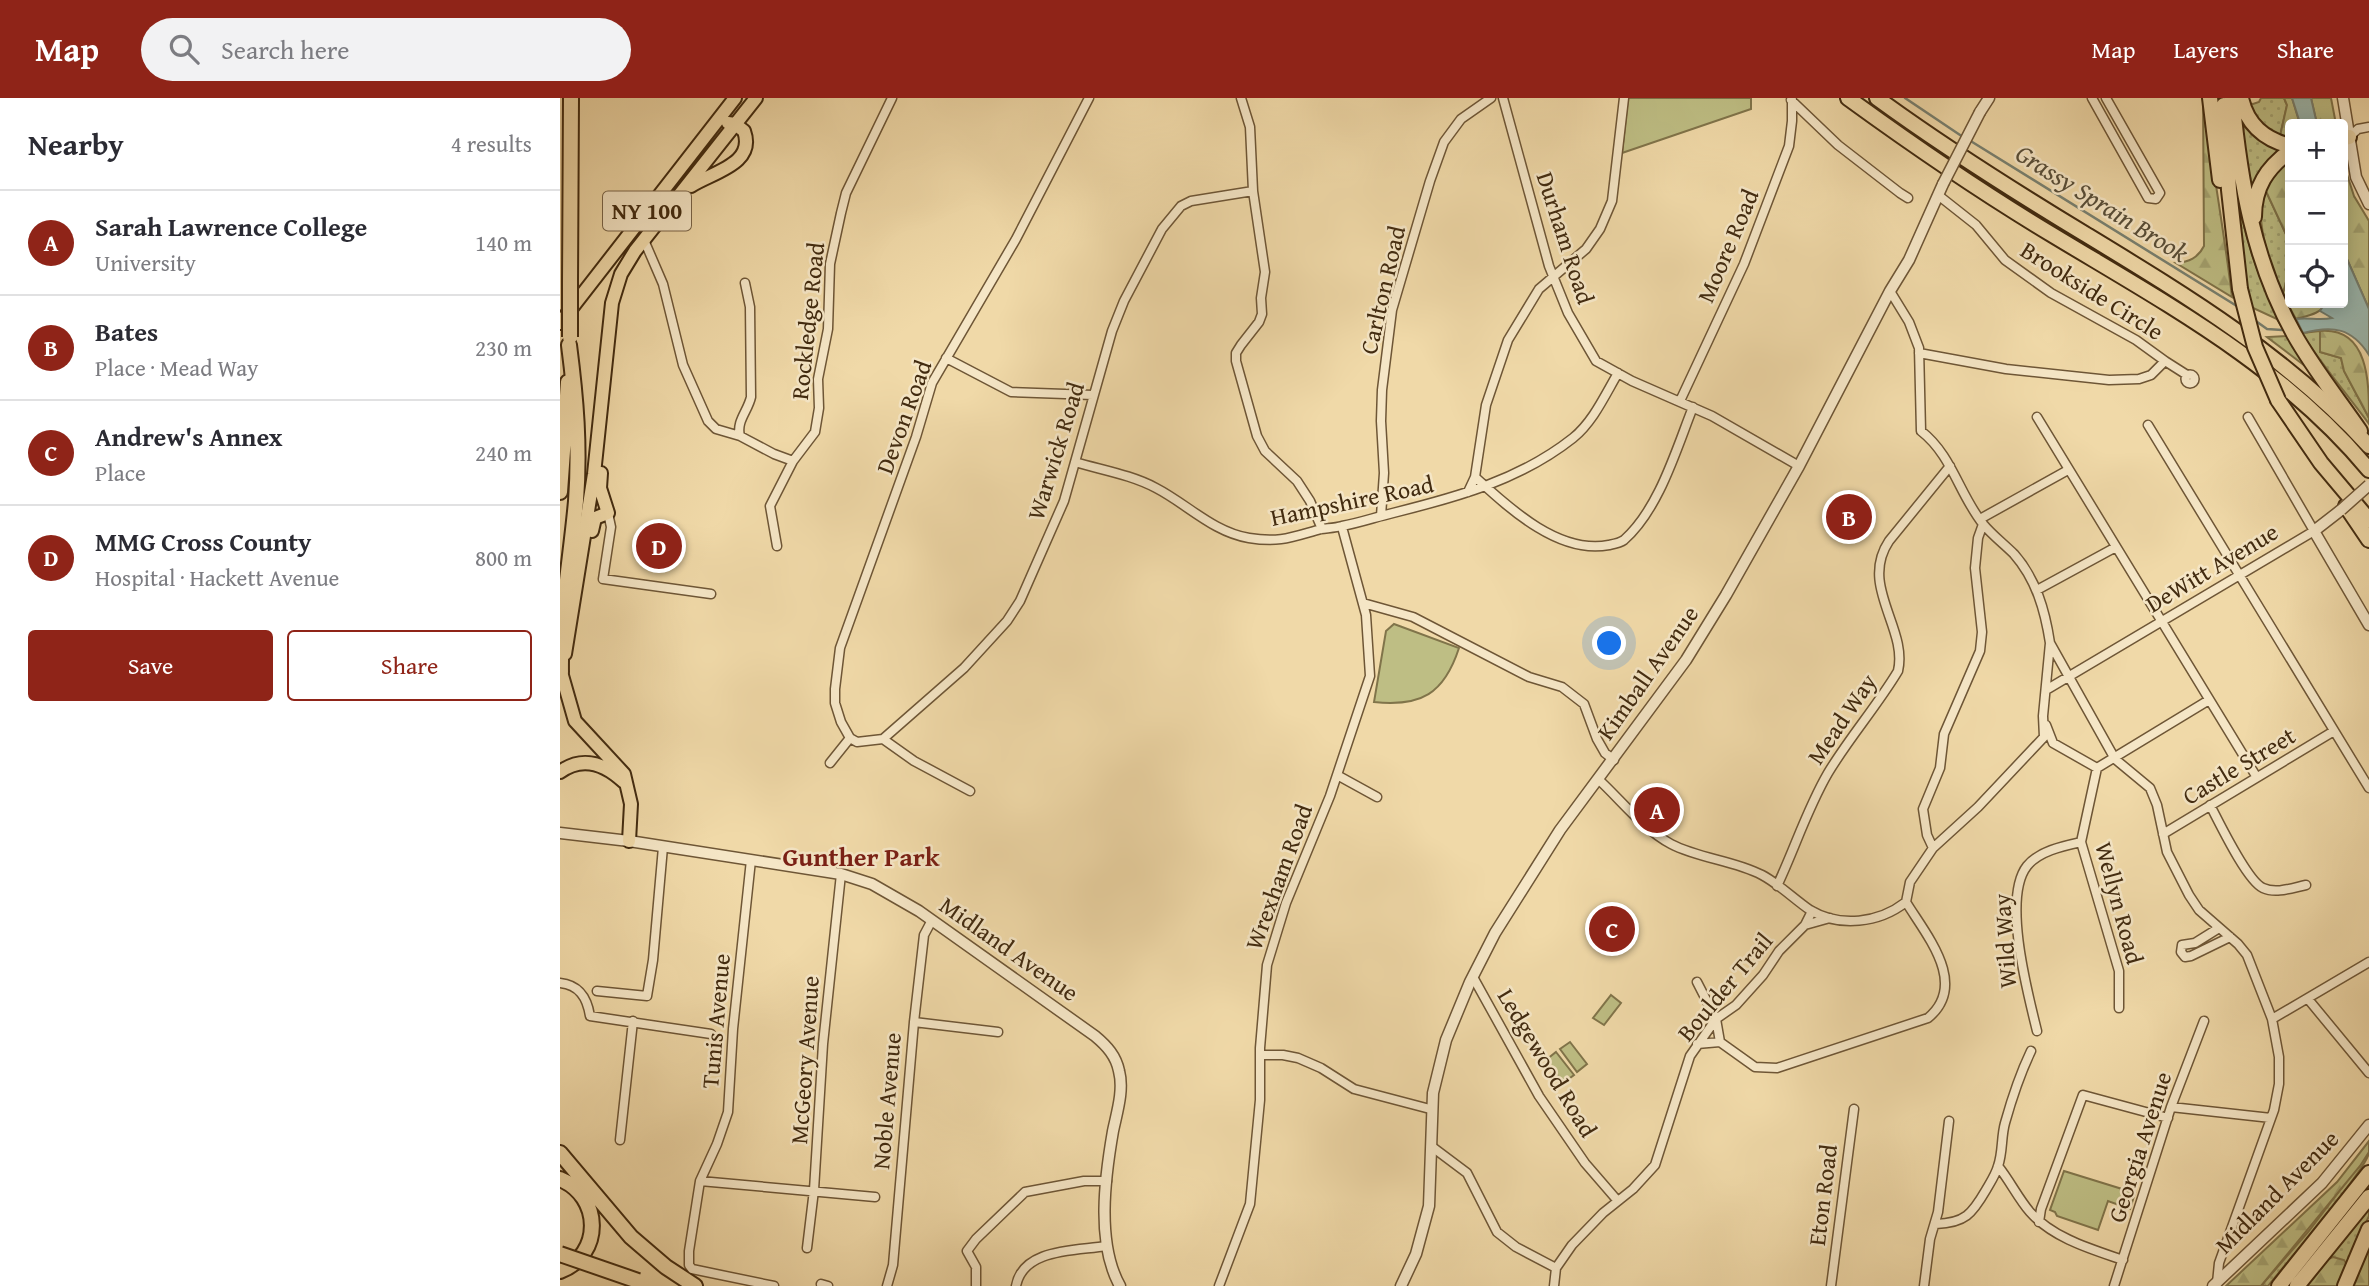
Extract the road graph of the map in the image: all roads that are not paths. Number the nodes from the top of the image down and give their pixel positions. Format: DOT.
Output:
graph roads {
  1 [pos="571,98"];
  2 [pos="892,98"];
  3 [pos="1089,98"];
  4 [pos="1241,98"];
  5 [pos="1491,98"];
  6 [pos="1624,98"];
  7 [pos="1848,98"];
  8 [pos="1877,98"];
  9 [pos="1989,98"];
  10 [pos="2092,98"];
  11 [pos="2106,98"];
  12 [pos="2210,98"];
  13 [pos="2224,98"];
  14 [pos="2232,98"];
  15 [pos="2241,98"];
  16 [pos="2343,98"];
  17 [pos="1790,99"];
  18 [pos="1504,100"];
  19 [pos="727,101"];
  20 [pos="753,102"];
  21 [pos="2116,115"];
  22 [pos="2345,119"];
  23 [pos="2105,121"];
  24 [pos="735,124"];
  25 [pos="712,127"];
  26 [pos="2369,127"];
  27 [pos="2348,137"];
  28 [pos="2285,146"];
  29 [pos="2348,146"];
  30 [pos="2285,153"];
  31 [pos="1254,191"];
  32 [pos="680,195"];
  33 [pos="1938,195"];
  34 [pos="1908,198"];
  35 [pos="2369,204"];
  36 [pos="2255,239"];
  37 [pos="644,240"];
  38 [pos="2235,252"];
  39 [pos="1553,276"];
  40 [pos="745,284"];
  41 [pos="1890,291"];
  42 [pos="560,323"];
  43 [pos="570,341"];
  44 [pos="1919,353"];
  45 [pos="946,358"];
  46 [pos="2165,361"];
  47 [pos="1618,373"];
  48 [pos="2187,374"];
  49 [pos="1093,396"];
  50 [pos="1680,401"];
  51 [pos="601,402"];
  52 [pos="1693,407"];
  53 [pos="2037,417"];
  54 [pos="2248,417"];
  55 [pos="2148,425"];
  56 [pos="740,436"];
  57 [pos="2369,445"];
  58 [pos="2312,451"];
  59 [pos="793,461"];
  60 [pos="1075,462"];
  61 [pos="1799,466"];
  62 [pos="1950,466"];
  63 [pos="2068,470"];
  64 [pos="2369,470"];
  65 [pos="1475,477"];
  66 [pos="2369,485"];
  67 [pos="1485,487"];
  68 [pos="560,492"];
  69 [pos="1468,492"];
  70 [pos="608,513"];
  71 [pos="1381,516"];
  72 [pos="2369,520"];
  73 [pos="1981,522"];
  74 [pos="1342,527"];
  75 [pos="1322,529"];
  76 [pos="2314,531"];
  77 [pos="2369,540"];
  78 [pos="777,546"];
  79 [pos="2116,547"];
  80 [pos="579,574"];
  81 [pos="2239,576"];
  82 [pos="2037,590"];
  83 [pos="711,594"];
  84 [pos="1363,603"];
  85 [pos="2163,622"];
  86 [pos="2369,625"];
  87 [pos="2050,643"];
  88 [pos="561,673"];
  89 [pos="2069,677"];
  90 [pos="560,678"];
  91 [pos="2046,690"];
  92 [pos="2209,700"];
  93 [pos="2043,716"];
  94 [pos="2334,731"];
  95 [pos="850,738"];
  96 [pos="883,739"];
  97 [pos="2115,759"];
  98 [pos="1614,760"];
  99 [pos="830,763"];
  100 [pos="2097,768"];
  101 [pos="560,772"];
  102 [pos="1337,775"];
  103 [pos="2256,776"];
  104 [pos="1598,779"];
  105 [pos="627,785"];
  106 [pos="2369,788"];
  107 [pos="970,791"];
  108 [pos="1377,797"];
  109 [pos="2210,805"];
  110 [pos="560,833"];
  111 [pos="2163,834"];
  112 [pos="629,841"];
  113 [pos="2081,842"];
  114 [pos="663,847"];
  115 [pos="1933,848"];
  116 [pos="751,860"];
  117 [pos="841,874"];
  118 [pos="2306,885"];
  119 [pos="1777,886"];
  120 [pos="1906,902"];
  121 [pos="1812,911"];
  122 [pos="1829,918"];
  123 [pos="932,920"];
  124 [pos="1805,925"];
  125 [pos="2220,928"];
  126 [pos="2230,937"];
  127 [pos="2369,962"];
  128 [pos="1473,977"];
  129 [pos="1697,982"];
  130 [pos="560,983"];
  131 [pos="597,991"];
  132 [pos="2308,999"];
  133 [pos="2119,1008"];
  134 [pos="1716,1019"];
  135 [pos="2272,1019"];
  136 [pos="633,1021"];
  137 [pos="2204,1021"];
  138 [pos="914,1022"];
  139 [pos="2037,1031"];
  140 [pos="998,1032"];
  141 [pos="712,1034"];
  142 [pos="1720,1042"];
  143 [pos="1697,1044"];
  144 [pos="2031,1051"];
  145 [pos="1260,1055"];
  146 [pos="2369,1073"];
  147 [pos="2171,1107"];
  148 [pos="1430,1109"];
  149 [pos="1854,1109"];
  150 [pos="2168,1118"];
  151 [pos="2272,1118"];
  152 [pos="1949,1121"];
  153 [pos="2369,1125"];
  154 [pos="621,1140"];
  155 [pos="1431,1146"];
  156 [pos="560,1153"];
  157 [pos="1998,1166"];
  158 [pos="2369,1173"];
  159 [pos="560,1179"];
  160 [pos="700,1181"];
  161 [pos="1107,1181"];
  162 [pos="814,1190"];
  163 [pos="876,1197"];
  164 [pos="2369,1197"];
  165 [pos="1617,1200"];
  166 [pos="2039,1222"];
  167 [pos="1936,1224"];
  168 [pos="2369,1229"];
  169 [pos="1106,1246"];
  170 [pos="807,1248"];
  171 [pos="560,1254"];
  172 [pos="2123,1260"];
  173 [pos="1556,1268"];
  174 [pos="560,1271"];
  175 [pos="644,1284"];
  176 [pos="2215,1284"];
  177 [pos="2280,1285"];
  178 [pos="695,1286"];
  179 [pos="774,1286"];
  180 [pos="887,1286"];
  181 [pos="976,1286"];
  182 [pos="1016,1286"];
  183 [pos="1120,1286"];
  184 [pos="1219,1286"];
  185 [pos="1401,1286"];
  186 [pos="1554,1286"];
  187 [pos="1831,1286"];
  188 [pos="1924,1286"];
  189 [pos="2114,1286"];
  190 [pos="2297,1286"];
  191 [pos="2345,1286"];
  1 -- 43 [label="highway, bridge"];
  2 -- 59 [label="street, Rockledge Road"];
  3 -- 45 [label="street, Devon Road"];
  4 -- 31 [label="street"];
  5 -- 18 [label="street"];
  5 -- 71 [label="street, Carlton Road"];
  6 -- 39 [label="street"];
  7 -- 64 [label="highway"];
  8 -- 57 [label="highway"];
  9 -- 33 [label="street, Kimball Avenue, bridge"];
  10 -- 23 [label="street"];
  11 -- 21 [label="street"];
  12 -- 38 [label="highway"];
  13 -- 38 [label="highway"];
  14 -- 36 [label="highway"];
  15 -- 28 [label="highway"];
  16 -- 22 [label="street"];
  17 -- 34 [label="street"];
  17 -- 50 [label="street, Moore Road"];
  18 -- 39 [label="street, Durham Road"];
  19 -- 20 [label="main road"];
  19 -- 25 [label="main road, NY 100"];
  20 -- 24 [label="main road, NY 100"];
  21 -- 23 [label="street"];
  21 -- 23 [label="street"];
  24 -- 25 [label="main road"];
  24 -- 32 [label="main road, NY 100"];
  24 -- 32 [label="main road"];
  25 -- 42 [label="main road, NY 100"];
  26 -- 27 [label="street"];
  29 -- 35 [label="street"];
  30 -- 36 [label="highway"];
  31 -- 49 [label="street, Warwick Road"];
  31 -- 75 [label="street"];
  32 -- 37 [label="main road, NY 100"];
  33 -- 41 [label="street, Kimball Avenue"];
  33 -- 46 [label="street, Brookside Circle"];
  36 -- 57 [label="highway"];
  37 -- 51 [label="main road, NY 100"];
  37 -- 56 [label="street"];
  38 -- 58 [label="highway, bridge"];
  39 -- 47 [label="street, Durham Road"];
  39 -- 65 [label="street"];
  40 -- 56 [label="street"];
  41 -- 44 [label="street"];
  41 -- 61 [label="street, Kimball Avenue"];
  43 -- 68 [label="highway"];
  43 -- 88 [label="highway"];
  44 -- 46 [label="street, Brookside Circle"];
  44 -- 62 [label="street"];
  45 -- 49 [label="street"];
  45 -- 95 [label="street, Devon Road"];
  46 -- 48 [label="street, Brookside Circle"];
  47 -- 50 [label="street"];
  47 -- 67 [label="street, Hampshire Road"];
  49 -- 60 [label="street, Warwick Road"];
  50 -- 52 [label="street"];
  51 -- 70 [label="main road"];
  51 -- 80 [label="main road, NY 100"];
  52 -- 61 [label="street"];
  52 -- 67 [label="street"];
  53 -- 63 [label="street"];
  54 -- 76 [label="street"];
  55 -- 81 [label="street"];
  56 -- 59 [label="street"];
  58 -- 72 [label="highway"];
  58 -- 77 [label="highway"];
  59 -- 78 [label="street, Rockledge Road"];
  60 -- 75 [label="street, Hampshire Road"];
  60 -- 96 [label="street, Warwick Road"];
  61 -- 98 [label="street, Kimball Avenue"];
  62 -- 73 [label="street"];
  62 -- 119 [label="street, Mead Way"];
  63 -- 73 [label="street"];
  63 -- 79 [label="street"];
  65 -- 67 [label="street"];
  65 -- 69 [label="street"];
  66 -- 76 [label="street, DeWitt Avenue, bridge"];
  67 -- 69 [label="street, Hampshire Road"];
  69 -- 71 [label="street, Hampshire Road"];
  70 -- 80 [label="main road"];
  70 -- 83 [label="street"];
  71 -- 74 [label="street, Hampshire Road"];
  73 -- 82 [label="street"];
  73 -- 115 [label="street"];
  74 -- 75 [label="street, Hampshire Road"];
  74 -- 84 [label="street, Wrexham Road"];
  76 -- 81 [label="street, DeWitt Avenue"];
  76 -- 86 [label="street"];
  79 -- 82 [label="street"];
  79 -- 85 [label="street"];
  80 -- 88 [label="main road, NY 100"];
  81 -- 85 [label="street, DeWitt Avenue"];
  81 -- 94 [label="street"];
  82 -- 87 [label="street"];
  84 -- 98 [label="street"];
  84 -- 102 [label="street, Wrexham Road"];
  85 -- 89 [label="street, DeWitt Avenue"];
  85 -- 92 [label="street"];
  87 -- 89 [label="street"];
  87 -- 91 [label="street"];
  88 -- 90 [label="main road, NY 100"];
  88 -- 105 [label="main road"];
  89 -- 91 [label="street, DeWitt Avenue"];
  89 -- 97 [label="street"];
  91 -- 93 [label="street"];
  92 -- 97 [label="street"];
  92 -- 103 [label="street"];
  93 -- 100 [label="street"];
  93 -- 115 [label="street"];
  94 -- 103 [label="street, Castle Street"];
  94 -- 106 [label="street"];
  95 -- 96 [label="street"];
  95 -- 99 [label="street"];
  96 -- 107 [label="street"];
  97 -- 100 [label="street"];
  97 -- 111 [label="street"];
  98 -- 104 [label="street, Kimball Avenue"];
  100 -- 113 [label="street, Wellyn Road"];
  101 -- 105 [label="main road"];
  102 -- 108 [label="street"];
  102 -- 145 [label="street, Wrexham Road"];
  103 -- 109 [label="street, Castle Street"];
  104 -- 119 [label="street"];
  104 -- 128 [label="street, Kimball Avenue"];
  105 -- 112 [label="main road"];
  109 -- 111 [label="street, Castle Street"];
  109 -- 118 [label="street"];
  110 -- 112 [label="street, Midland Avenue"];
  111 -- 125 [label="street"];
  112 -- 114 [label="street, Midland Avenue"];
  113 -- 133 [label="street, Wellyn Road"];
  113 -- 139 [label="street, Wild Way"];
  114 -- 116 [label="street, Midland Avenue"];
  114 -- 131 [label="street"];
  115 -- 120 [label="street"];
  116 -- 117 [label="street, Midland Avenue"];
  116 -- 160 [label="street, Tunis Avenue"];
  117 -- 123 [label="street, Midland Avenue"];
  117 -- 162 [label="street, McGeory Avenue"];
  119 -- 121 [label="street"];
  120 -- 122 [label="street, Boulder Trail"];
  120 -- 142 [label="street"];
  121 -- 122 [label="street, Boulder Trail"];
  121 -- 124 [label="street, Boulder Trail"];
  122 -- 124 [label="street, Boulder Trail"];
  123 -- 138 [label="street, Noble Avenue"];
  123 -- 161 [label="street, Midland Avenue"];
  124 -- 134 [label="street, Boulder Trail"];
  125 -- 126 [label="street"];
  125 -- 126 [label="street"];
  126 -- 135 [label="street"];
  127 -- 132 [label="street"];
  128 -- 148 [label="street, Kimball Avenue"];
  128 -- 165 [label="street, Ledgewood Road"];
  129 -- 134 [label="street"];
  130 -- 136 [label="street"];
  132 -- 135 [label="street"];
  132 -- 146 [label="street"];
  134 -- 142 [label="street"];
  134 -- 143 [label="street, Boulder Trail"];
  135 -- 151 [label="street"];
  136 -- 141 [label="street"];
  136 -- 154 [label="street"];
  137 -- 147 [label="street, Georgia Avenue"];
  138 -- 140 [label="street"];
  138 -- 180 [label="street, Noble Avenue"];
  142 -- 143 [label="street"];
  143 -- 165 [label="street, Boulder Trail"];
  144 -- 157 [label="street"];
  145 -- 148 [label="street"];
  145 -- 184 [label="street, Wrexham Road"];
  147 -- 150 [label="street, Georgia Avenue"];
  147 -- 151 [label="street"];
  148 -- 155 [label="street, Kimball Avenue"];
  149 -- 187 [label="street, Eton Road"];
  150 -- 166 [label="street"];
  150 -- 172 [label="street, Georgia Avenue"];
  151 -- 176 [label="street"];
  152 -- 167 [label="street"];
  153 -- 176 [label="street, Midland Avenue"];
  155 -- 173 [label="street"];
  155 -- 185 [label="street, Kimball Avenue"];
  156 -- 178 [label="highway"];
  157 -- 166 [label="street"];
  157 -- 167 [label="street"];
  158 -- 177 [label="highway"];
  159 -- 174 [label="highway"];
  160 -- 162 [label="street"];
  160 -- 179 [label="street, Tunis Avenue"];
  161 -- 169 [label="street, Midland Avenue"];
  161 -- 181 [label="street"];
  162 -- 163 [label="street"];
  162 -- 170 [label="street, McGeory Avenue"];
  164 -- 190 [label="highway"];
  165 -- 173 [label="street, Boulder Trail"];
  166 -- 172 [label="street"];
  167 -- 188 [label="street"];
  168 -- 191 [label="highway"];
  169 -- 182 [label="street"];
  169 -- 183 [label="street, Midland Avenue"];
  171 -- 175 [label="highway, bridge"];
  172 -- 189 [label="street, Georgia Avenue"];
  173 -- 186 [label="street"];
}
